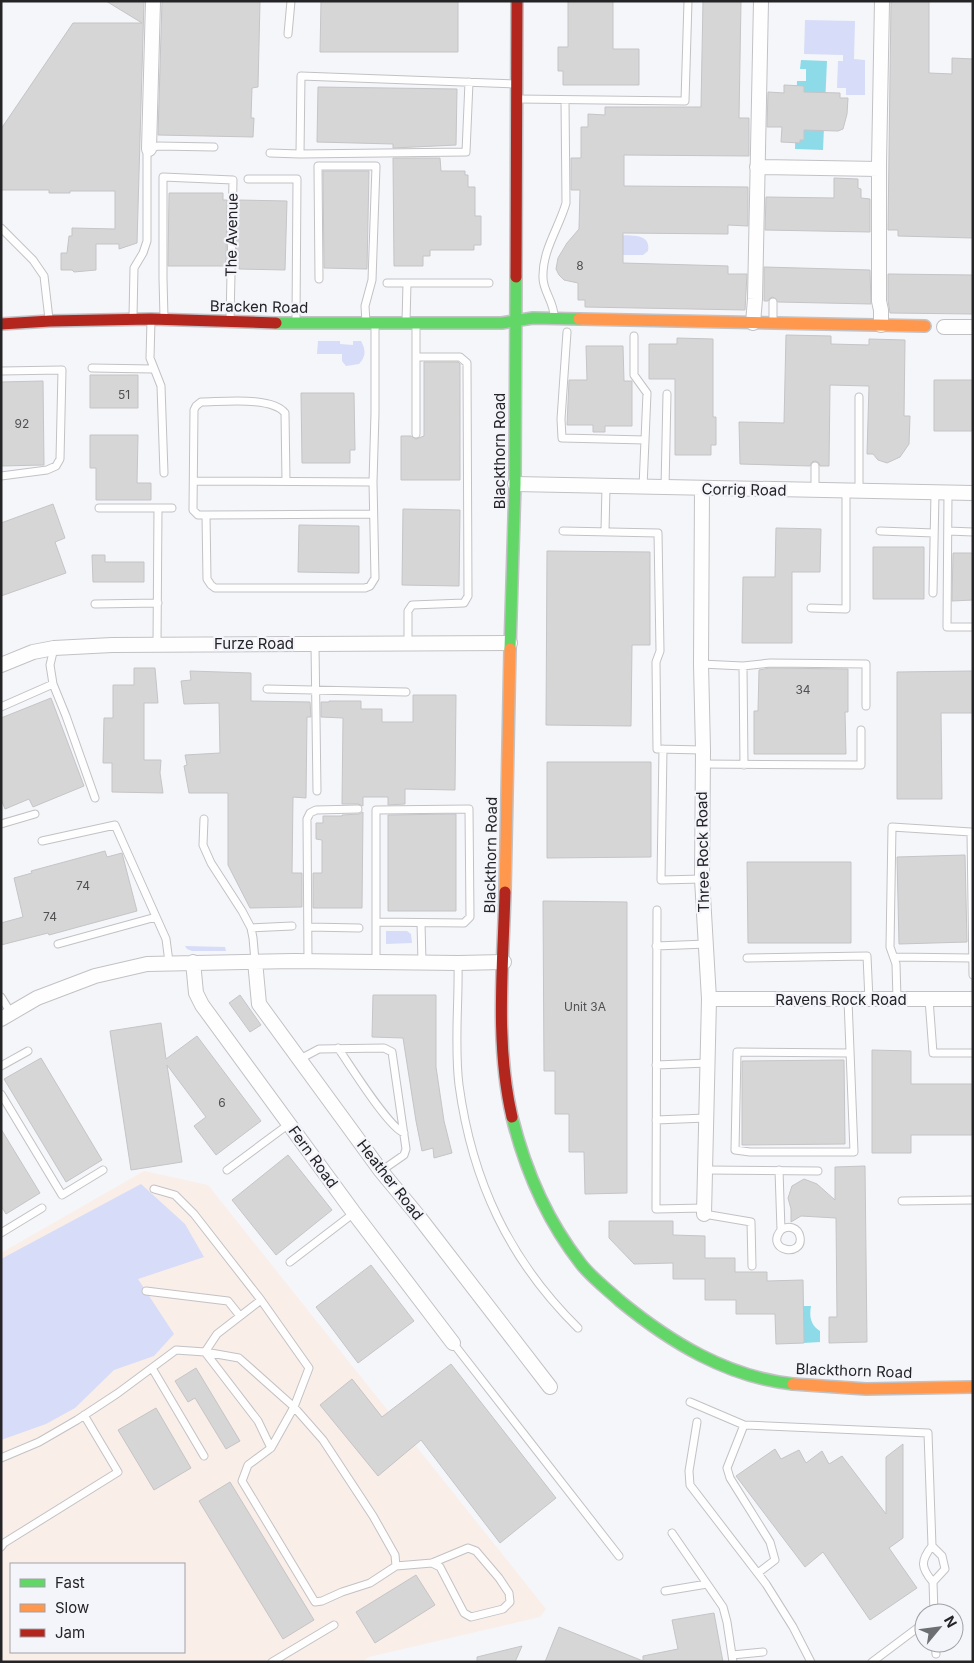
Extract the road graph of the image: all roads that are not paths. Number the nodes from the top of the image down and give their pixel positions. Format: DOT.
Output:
graph roads {
  1 [pos="153,1"];
  2 [pos="291,1"];
  3 [pos="517,1"];
  4 [pos="688,1"];
  5 [pos="761,1"];
  6 [pos="882,1"];
  7 [pos="288,34"];
  8 [pos="469,82"];
  9 [pos="516,84"];
  10 [pos="516,99"];
  11 [pos="565,100"];
  12 [pos="214,147"];
  13 [pos="149,149"];
  14 [pos="270,153"];
  15 [pos="300,154"];
  16 [pos="757,167"];
  17 [pos="879,169"];
  18 [pos="248,179"];
  19 [pos="1,228"];
  20 [pos="320,279"];
  21 [pos="387,283"];
  22 [pos="407,283"];
  23 [pos="489,283"];
  24 [pos="773,302"];
  25 [pos="133,319"];
  26 [pos="152,319"];
  27 [pos="164,319"];
  28 [pos="554,319"];
  29 [pos="50,321"];
  30 [pos="516,321"];
  31 [pos="926,321"];
  32 [pos="230,322"];
  33 [pos="296,323"];
  34 [pos="752,323"];
  35 [pos="773,323"];
  36 [pos="1,324"];
  37 [pos="370,324"];
  38 [pos="411,324"];
  39 [pos="881,325"];
  40 [pos="944,327"];
  41 [pos="973,327"];
  42 [pos="568,332"];
  43 [pos="634,336"];
  44 [pos="416,357"];
  45 [pos="92,368"];
  46 [pos="153,368"];
  47 [pos="1,372"];
  48 [pos="667,394"];
  49 [pos="859,397"];
  50 [pos="416,434"];
  51 [pos="645,440"];
  52 [pos="815,466"];
  53 [pos="164,473"];
  54 [pos="1,476"];
  55 [pos="194,481"];
  56 [pos="286,481"];
  57 [pos="373,482"];
  58 [pos="515,484"];
  59 [pos="606,487"];
  60 [pos="643,488"];
  61 [pos="665,488"];
  62 [pos="702,489"];
  63 [pos="815,491"];
  64 [pos="852,492"];
  65 [pos="941,493"];
  66 [pos="973,493"];
  67 [pos="99,508"];
  68 [pos="158,508"];
  69 [pos="172,508"];
  70 [pos="373,514"];
  71 [pos="206,515"];
  72 [pos="606,531"];
  73 [pos="880,531"];
  74 [pos="948,531"];
  75 [pos="563,532"];
  76 [pos="973,532"];
  77 [pos="934,534"];
  78 [pos="932,593"];
  79 [pos="158,603"];
  80 [pos="94,604"];
  81 [pos="811,608"];
  82 [pos="973,626"];
  83 [pos="510,643"];
  84 [pos="157,644"];
  85 [pos="315,645"];
  86 [pos="408,645"];
  87 [pos="54,648"];
  88 [pos="701,664"];
  89 [pos="1,665"];
  90 [pos="743,666"];
  91 [pos="53,684"];
  92 [pos="267,689"];
  93 [pos="316,689"];
  94 [pos="406,692"];
  95 [pos="866,706"];
  96 [pos="1,707"];
  97 [pos="861,730"];
  98 [pos="663,749"];
  99 [pos="702,757"];
  100 [pos="744,765"];
  101 [pos="317,792"];
  102 [pos="95,798"];
  103 [pos="358,809"];
  104 [pos="35,814"];
  105 [pos="204,819"];
  106 [pos="1,824"];
  107 [pos="42,841"];
  108 [pos="702,879"];
  109 [pos="656,910"];
  110 [pos="156,916"];
  111 [pos="376,922"];
  112 [pos="420,923"];
  113 [pos="292,926"];
  114 [pos="309,927"];
  115 [pos="251,928"];
  116 [pos="359,928"];
  117 [pos="58,944"];
  118 [pos="706,944"];
  119 [pos="656,946"];
  120 [pos="894,957"];
  121 [pos="747,958"];
  122 [pos="972,958"];
  123 [pos="254,961"];
  124 [pos="308,961"];
  125 [pos="169,962"];
  126 [pos="193,962"];
  127 [pos="376,962"];
  128 [pos="422,962"];
  129 [pos="504,962"];
  130 [pos="458,963"];
  131 [pos="973,975"];
  132 [pos="1,997"];
  133 [pos="973,997"];
  134 [pos="709,1000"];
  135 [pos="848,1000"];
  136 [pos="869,1000"];
  137 [pos="897,1000"];
  138 [pos="929,1000"];
  139 [pos="6,1016"];
  140 [pos="338,1048"];
  141 [pos="28,1050"];
  142 [pos="850,1053"];
  143 [pos="973,1053"];
  144 [pos="300,1059"];
  145 [pos="708,1063"];
  146 [pos="656,1065"];
  147 [pos="1,1066"];
  148 [pos="1,1094"];
  149 [pos="706,1118"];
  150 [pos="656,1120"];
  151 [pos="289,1124"];
  152 [pos="404,1133"];
  153 [pos="104,1170"];
  154 [pos="227,1170"];
  155 [pos="705,1170"];
  156 [pos="778,1170"];
  157 [pos="381,1171"];
  158 [pos="818,1171"];
  159 [pos="154,1189"];
  160 [pos="973,1200"];
  161 [pos="902,1201"];
  162 [pos="42,1208"];
  163 [pos="704,1211"];
  164 [pos="354,1213"];
  165 [pos="781,1230"];
  166 [pos="1,1233"];
  167 [pos="290,1262"];
  168 [pos="752,1266"];
  169 [pos="146,1291"];
  170 [pos="261,1300"];
  171 [pos="240,1316"];
  172 [pos="578,1328"];
  173 [pos="453,1343"];
  174 [pos="206,1352"];
  175 [pos="152,1368"];
  176 [pos="550,1387"];
  177 [pos="973,1387"];
  178 [pos="690,1402"];
  179 [pos="294,1408"];
  180 [pos="84,1415"];
  181 [pos="698,1422"];
  182 [pos="744,1425"];
  183 [pos="272,1448"];
  184 [pos="204,1456"];
  185 [pos="1,1458"];
  186 [pos="672,1533"];
  187 [pos="932,1546"];
  188 [pos="1,1547"];
  189 [pos="619,1556"];
  190 [pos="432,1563"];
  191 [pos="396,1566"];
  192 [pos="758,1573"];
  193 [pos="933,1582"];
  194 [pos="707,1584"];
  195 [pos="665,1591"];
  196 [pos="934,1603"];
  197 [pos="334,1625"];
  198 [pos="914,1630"];
  199 [pos="763,1652"];
  200 [pos="733,1658"];
  201 [pos="272,1662"];
  202 [pos="811,1662"];
  203 [pos="872,1662"];
  1 -- 13 [label="street"];
  2 -- 7 [label="lane"];
  3 -- 9 [label="street, Blackthorn Road"];
  4 -- 11 [label="lane"];
  5 -- 16 [label="street"];
  6 -- 17 [label="street"];
  8 -- 9 [label="lane"];
  8 -- 15 [label="lane"];
  8 -- 15 [label="lane"];
  9 -- 10 [label="street, Blackthorn Road"];
  10 -- 11 [label="lane"];
  10 -- 30 [label="street, Blackthorn Road"];
  11 -- 28 [label="lane"];
  12 -- 13 [label="lane"];
  13 -- 25 [label="lane"];
  14 -- 15 [label="lane"];
  16 -- 17 [label="street"];
  16 -- 34 [label="street"];
  17 -- 39 [label="street"];
  18 -- 33 [label="lane"];
  19 -- 29 [label="lane"];
  20 -- 37 [label="lane"];
  21 -- 22 [label="lane"];
  22 -- 23 [label="lane"];
  22 -- 38 [label="lane"];
  24 -- 35 [label="lane"];
  25 -- 26 [label="street, Bracken Road"];
  25 -- 29 [label="street, Bracken Road"];
  26 -- 27 [label="street, Bracken Road"];
  26 -- 46 [label="lane"];
  27 -- 32 [label="street, Bracken Road"];
  27 -- 32 [label="lane, The Avenue"];
  28 -- 30 [label="street, Bracken Road"];
  28 -- 34 [label="street, Bracken Road"];
  29 -- 36 [label="street, Bracken Road"];
  30 -- 38 [label="street, Bracken Road"];
  30 -- 58 [label="street, Blackthorn Road"];
  31 -- 39 [label="street, Bracken Road"];
  32 -- 33 [label="street, Bracken Road"];
  33 -- 37 [label="street, Bracken Road"];
  34 -- 35 [label="street, Bracken Road"];
  35 -- 39 [label="street, Bracken Road"];
  37 -- 38 [label="street, Bracken Road"];
  37 -- 57 [label="lane"];
  38 -- 44 [label="lane"];
  40 -- 41 [label="street"];
  42 -- 51 [label="lane"];
  43 -- 51 [label="lane"];
  44 -- 50 [label="lane"];
  44 -- 86 [label="lane"];
  45 -- 46 [label="lane"];
  46 -- 53 [label="lane"];
  47 -- 54 [label="lane"];
  48 -- 61 [label="lane"];
  49 -- 64 [label="lane"];
  51 -- 60 [label="lane"];
  52 -- 63 [label="lane"];
  55 -- 56 [label="lane"];
  55 -- 56 [label="lane"];
  55 -- 71 [label="lane"];
  56 -- 57 [label="lane"];
  57 -- 70 [label="lane"];
  58 -- 59 [label="street, Corrig Road"];
  58 -- 83 [label="street, Blackthorn Road"];
  59 -- 60 [label="street, Corrig Road"];
  59 -- 72 [label="lane"];
  60 -- 61 [label="street, Corrig Road"];
  61 -- 62 [label="street, Corrig Road"];
  62 -- 63 [label="street, Corrig Road"];
  62 -- 88 [label="street, Three Rock Road"];
  63 -- 64 [label="street, Corrig Road"];
  64 -- 65 [label="street, Corrig Road"];
  64 -- 81 [label="lane"];
  65 -- 66 [label="street, Corrig Road"];
  65 -- 74 [label="lane"];
  65 -- 77 [label="lane"];
  67 -- 68 [label="lane"];
  68 -- 69 [label="lane"];
  68 -- 79 [label="lane"];
  70 -- 71 [label="lane"];
  70 -- 71 [label="lane"];
  72 -- 75 [label="lane"];
  72 -- 98 [label="lane"];
  73 -- 77 [label="lane"];
  74 -- 76 [label="lane"];
  74 -- 82 [label="lane"];
  77 -- 78 [label="lane"];
  79 -- 80 [label="lane"];
  79 -- 84 [label="lane"];
  83 -- 86 [label="street, Furze Road"];
  83 -- 129 [label="street, Blackthorn Road"];
  84 -- 85 [label="street, Furze Road"];
  84 -- 87 [label="street, Furze Road"];
  85 -- 86 [label="street, Furze Road"];
  85 -- 93 [label="lane"];
  87 -- 89 [label="street, Furze Road"];
  87 -- 91 [label="lane"];
  88 -- 90 [label="lane"];
  88 -- 99 [label="street, Three Rock Road"];
  90 -- 95 [label="lane"];
  90 -- 100 [label="lane"];
  91 -- 96 [label="lane"];
  91 -- 102 [label="lane"];
  92 -- 93 [label="lane"];
  93 -- 94 [label="lane"];
  93 -- 101 [label="lane"];
  97 -- 100 [label="lane"];
  98 -- 99 [label="lane"];
  98 -- 108 [label="lane"];
  99 -- 100 [label="lane"];
  99 -- 108 [label="street, Three Rock Road"];
  103 -- 114 [label="lane"];
  104 -- 106 [label="lane"];
  105 -- 115 [label="lane"];
  107 -- 110 [label="lane"];
  108 -- 118 [label="street, Three Rock Road"];
  109 -- 119 [label="lane"];
  110 -- 117 [label="lane"];
  110 -- 125 [label="lane"];
  111 -- 112 [label="lane"];
  111 -- 112 [label="lane"];
  111 -- 127 [label="lane"];
  112 -- 128 [label="lane"];
  113 -- 115 [label="lane"];
  114 -- 116 [label="lane"];
  114 -- 124 [label="lane"];
  115 -- 123 [label="lane"];
  118 -- 119 [label="lane"];
  118 -- 134 [label="street, Three Rock Road"];
  119 -- 146 [label="lane"];
  120 -- 122 [label="lane"];
  120 -- 122 [label="lane"];
  120 -- 137 [label="lane"];
  121 -- 136 [label="lane"];
  122 -- 131 [label="lane"];
  123 -- 124 [label="street"];
  123 -- 126 [label="street"];
  123 -- 144 [label="street, Heather Road"];
  124 -- 127 [label="street"];
  125 -- 126 [label="street"];
  125 -- 139 [label="street"];
  126 -- 151 [label="street, Fern Road"];
  127 -- 128 [label="street"];
  128 -- 130 [label="street"];
  129 -- 130 [label="street"];
  129 -- 177 [label="street, Blackthorn Road"];
  130 -- 172 [label="lane"];
  132 -- 139 [label="lane"];
  133 -- 138 [label="street, Ravens Rock Road"];
  134 -- 135 [label="street, Ravens Rock Road"];
  134 -- 145 [label="street, Three Rock Road"];
  135 -- 136 [label="street, Ravens Rock Road"];
  135 -- 142 [label="lane"];
  136 -- 137 [label="street, Ravens Rock Road"];
  137 -- 138 [label="street, Ravens Rock Road"];
  138 -- 143 [label="lane"];
  140 -- 144 [label="lane"];
  140 -- 152 [label="lane"];
  140 -- 152 [label="lane"];
  141 -- 147 [label="lane"];
  142 -- 142 [label="lane"];
  144 -- 157 [label="street, Heather Road"];
  145 -- 146 [label="lane"];
  145 -- 149 [label="street, Three Rock Road"];
  146 -- 150 [label="lane"];
  148 -- 153 [label="lane"];
  149 -- 150 [label="lane"];
  149 -- 155 [label="street, Three Rock Road"];
  150 -- 163 [label="lane"];
  151 -- 154 [label="lane"];
  151 -- 164 [label="street, Fern Road"];
  152 -- 157 [label="lane"];
  155 -- 156 [label="lane"];
  155 -- 163 [label="street, Three Rock Road"];
  156 -- 158 [label="lane"];
  156 -- 165 [label="lane"];
  157 -- 176 [label="street, Heather Road"];
  159 -- 170 [label="lane"];
  160 -- 161 [label="lane"];
  162 -- 166 [label="lane"];
  163 -- 168 [label="lane"];
  164 -- 167 [label="lane"];
  164 -- 173 [label="street, Fern Road"];
  169 -- 171 [label="lane"];
  170 -- 171 [label="lane"];
  170 -- 179 [label="lane"];
  171 -- 174 [label="lane"];
  173 -- 189 [label="lane"];
  174 -- 175 [label="lane"];
  174 -- 179 [label="lane"];
  174 -- 183 [label="lane"];
  175 -- 180 [label="lane"];
  175 -- 184 [label="lane"];
  178 -- 182 [label="lane"];
  179 -- 183 [label="lane"];
  179 -- 191 [label="lane"];
  180 -- 185 [label="lane"];
  180 -- 188 [label="lane"];
  181 -- 192 [label="lane"];
  182 -- 187 [label="lane"];
  182 -- 192 [label="lane"];
  183 -- 191 [label="lane"];
  186 -- 194 [label="lane"];
  187 -- 193 [label="lane"];
  187 -- 193 [label="lane"];
  190 -- 190 [label="lane"];
  190 -- 191 [label="lane"];
  192 -- 202 [label="lane"];
  193 -- 196 [label="lane"];
  194 -- 195 [label="lane"];
  194 -- 200 [label="lane"];
  197 -- 201 [label="lane"];
  198 -- 203 [label="lane"];
  199 -- 200 [label="lane"];
}
